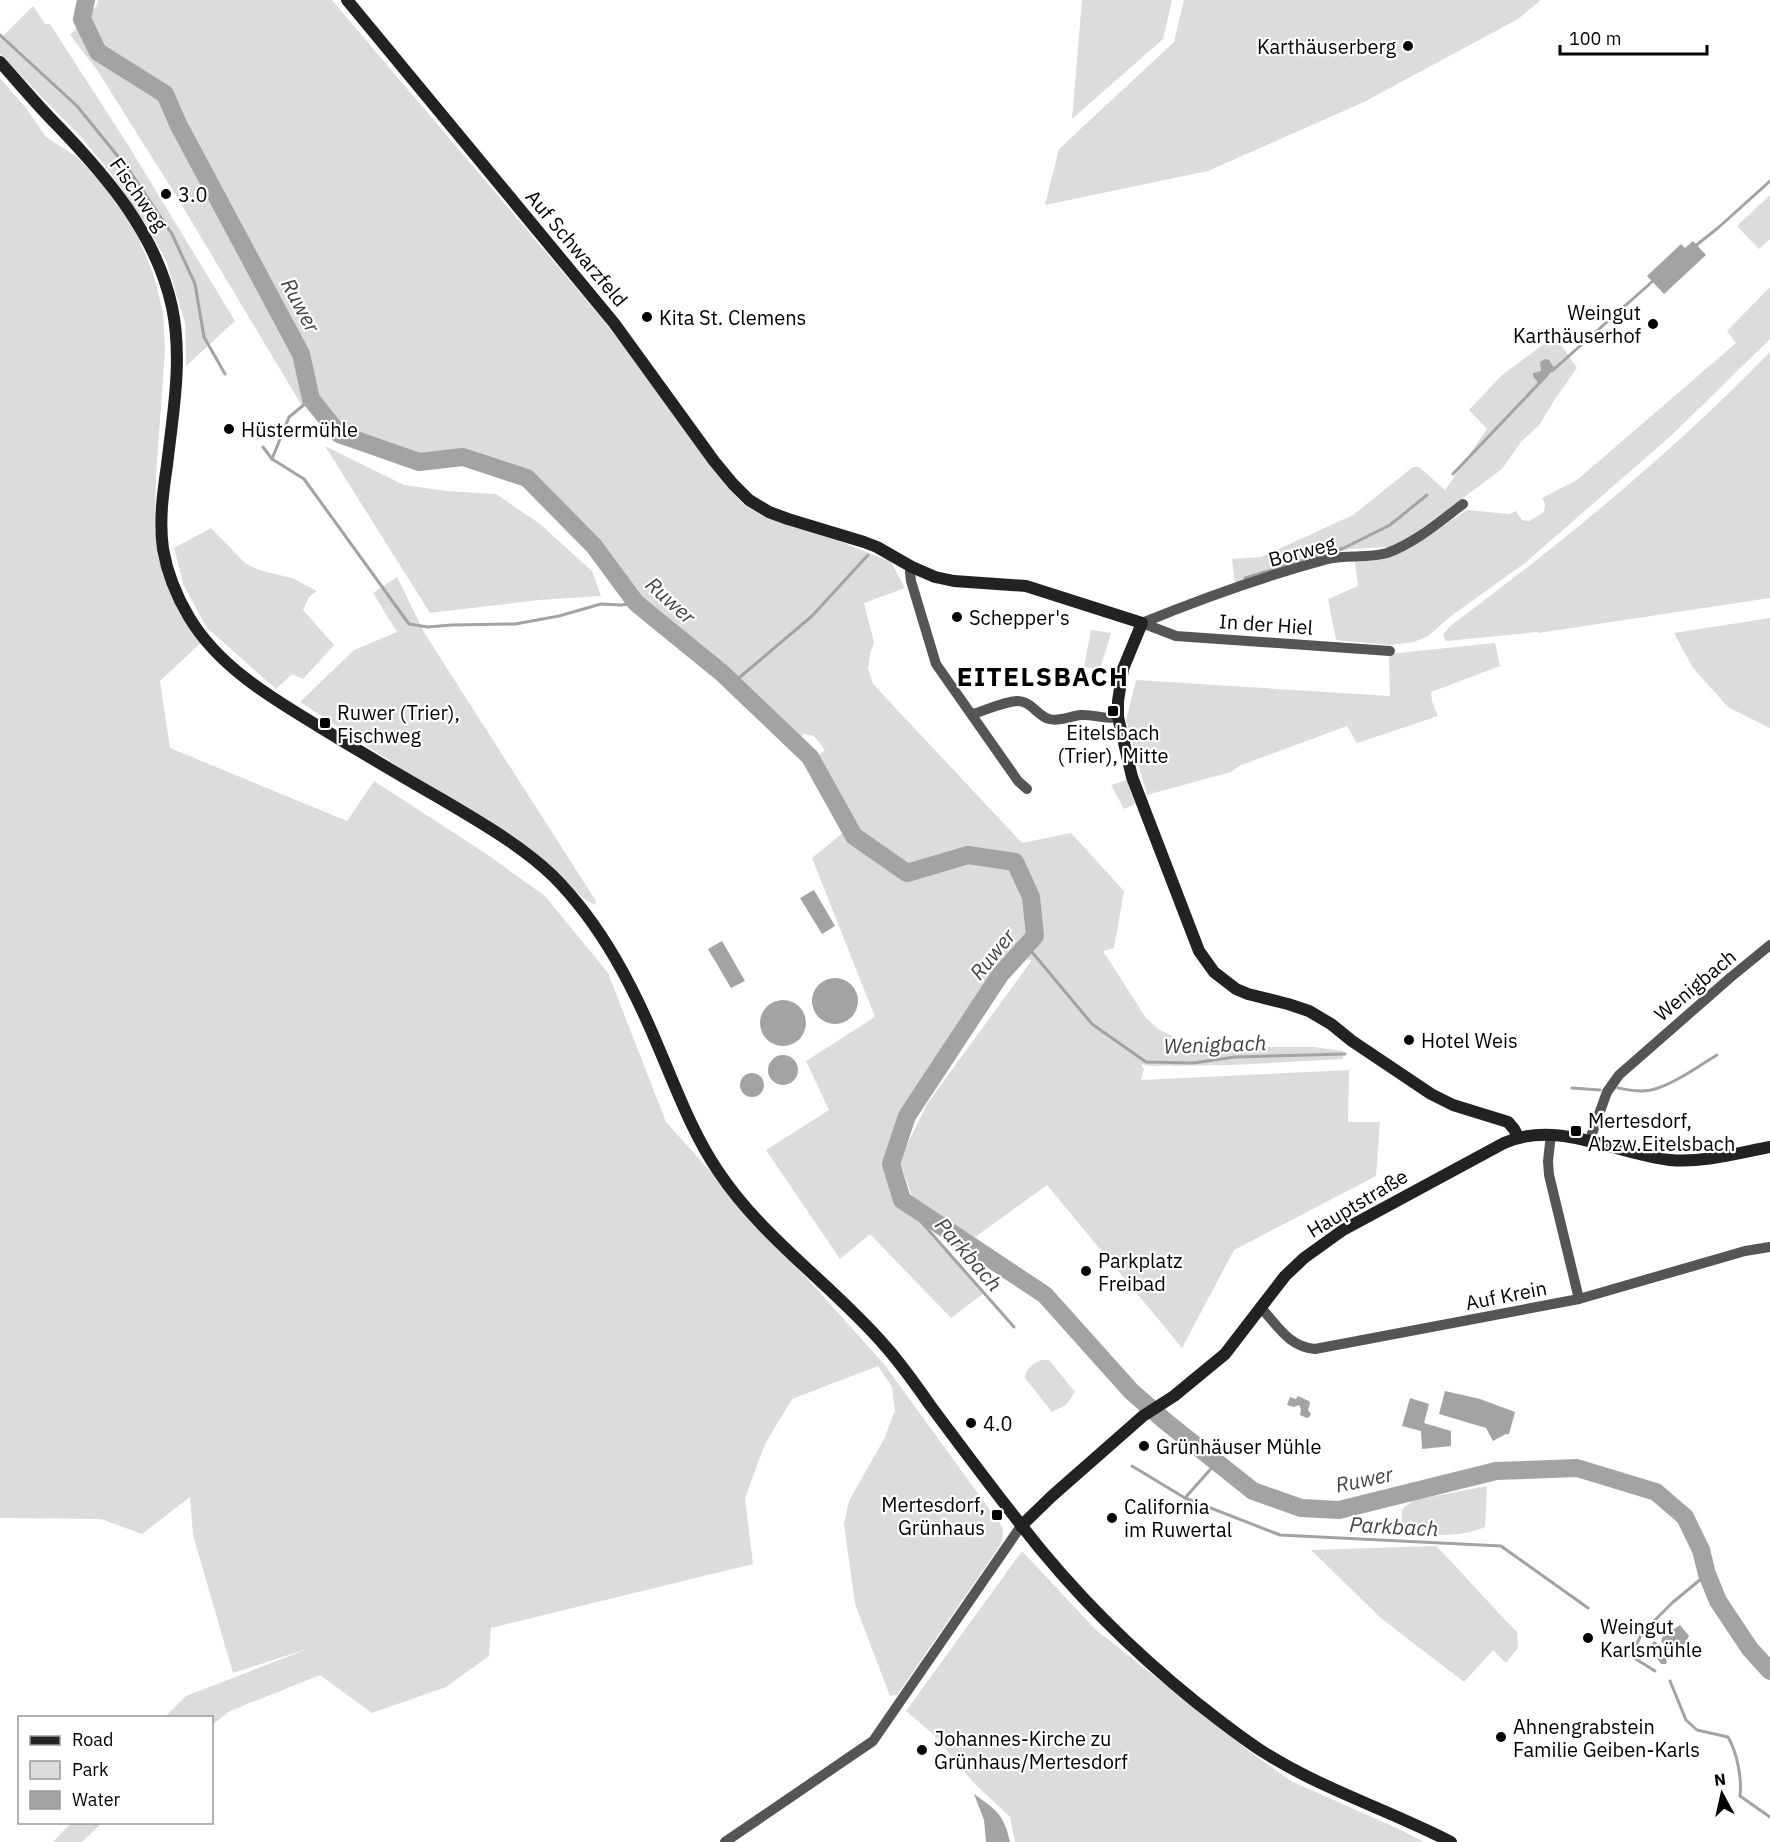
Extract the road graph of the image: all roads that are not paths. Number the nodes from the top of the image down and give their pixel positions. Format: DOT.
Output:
graph roads {
  1 [pos="347,0"];
  2 [pos="0,62"];
  3 [pos="1463,504"];
  4 [pos="912,567"];
  5 [pos="1142,623"];
  6 [pos="1390,651"];
  7 [pos="973,714"];
  8 [pos="1118,717"];
  9 [pos="1027,789"];
  10 [pos="1770,945"];
  11 [pos="1551,1134"];
  12 [pos="1518,1137"];
  13 [pos="1589,1142"];
  14 [pos="1770,1147"];
  15 [pos="1770,1247"];
  16 [pos="1579,1299"];
  17 [pos="1260,1307"];
  18 [pos="1021,1526"];
  19 [pos="725,1842"];
  20 [pos="1451,1842"];
  1 -- 4 [label="street, Auf Schwarzfeld"];
  2 -- 18 [label="street, Fischweg"];
  3 -- 5 [label="street, Borweg"];
  4 -- 5 [label="street, Auf Schwarzfeld"];
  4 -- 7 [label="street"];
  5 -- 6 [label="street, In der Hiel"];
  5 -- 8 [label="street"];
  7 -- 8 [label="street"];
  7 -- 9 [label="street"];
  8 -- 12 [label="street"];
  10 -- 13 [label="street, Wenigbach"];
  11 -- 12 [label="street, Hauptstraße"];
  11 -- 13 [label="street, Hauptstraße"];
  11 -- 16 [label="street"];
  12 -- 17 [label="street, Hauptstraße"];
  13 -- 14 [label="street, Hauptstraße"];
  15 -- 16 [label="street, Auf Krein"];
  16 -- 17 [label="street, Auf Krein"];
  17 -- 18 [label="street, Hauptstraße"];
  18 -- 19 [label="street"];
  18 -- 20 [label="street, Fischweg"];
}
